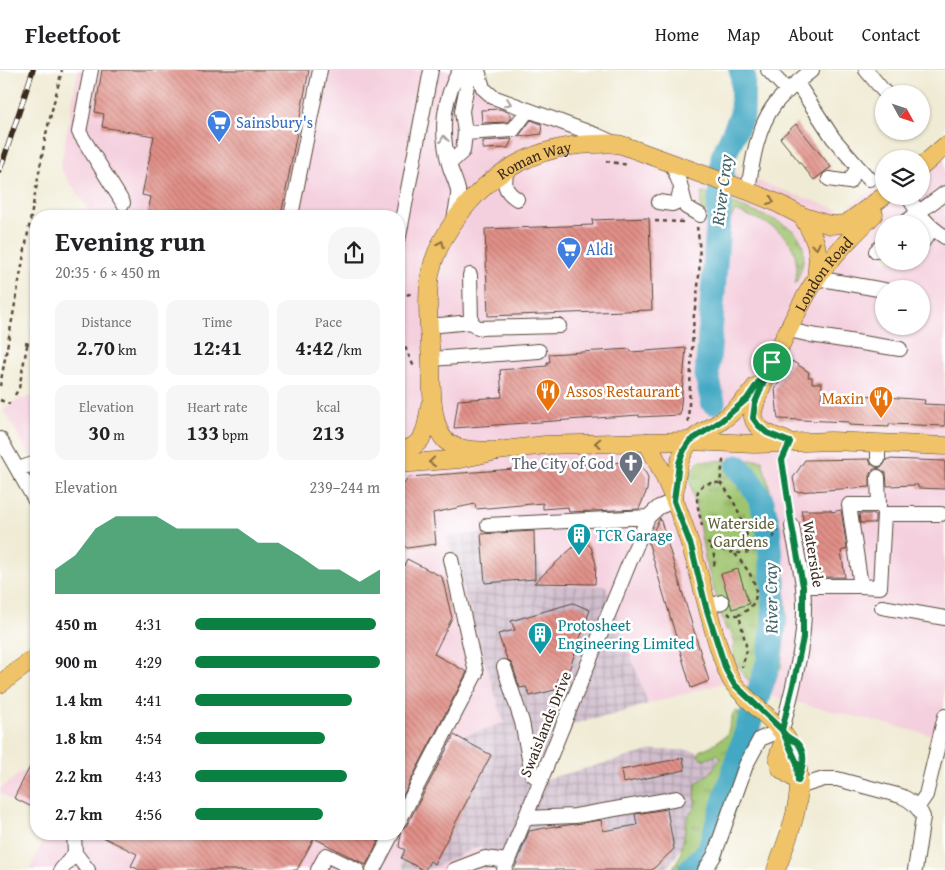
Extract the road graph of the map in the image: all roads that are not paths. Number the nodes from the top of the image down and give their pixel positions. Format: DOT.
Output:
graph roads {
  1 [pos="91,70"];
  2 [pos="320,70"];
  3 [pos="431,70"];
  4 [pos="460,70"];
  5 [pos="470,70"];
  6 [pos="478,70"];
  7 [pos="768,70"];
  8 [pos="812,70"];
  9 [pos="866,70"];
  10 [pos="878,85"];
  11 [pos="792,87"];
  12 [pos="528,110"];
  13 [pos="464,133"];
  14 [pos="615,144"];
  15 [pos="945,146"];
  16 [pos="930,159"];
  17 [pos="671,162"];
  18 [pos="449,164"];
  19 [pos="858,167"];
  20 [pos="507,168"];
  21 [pos="868,179"];
  22 [pos="829,180"];
  23 [pos="681,189"];
  24 [pos="744,189"];
  25 [pos="945,194"];
  26 [pos="517,199"];
  27 [pos="659,202"];
  28 [pos="123,203"];
  29 [pos="875,203"];
  30 [pos="882,205"];
  31 [pos="913,205"];
  32 [pos="292,210"];
  33 [pos="404,210"];
  34 [pos="917,212"];
  35 [pos="914,215"];
  36 [pos="802,216"];
  37 [pos="697,217"];
  38 [pos="454,221"];
  39 [pos="932,229"];
  40 [pos="930,232"];
  41 [pos="945,236"];
  42 [pos="470,275"];
  43 [pos="816,278"];
  44 [pos="875,288"];
  45 [pos="471,322"];
  46 [pos="429,326"];
  47 [pos="559,326"];
  48 [pos="789,330"];
  49 [pos="900,349"];
  50 [pos="539,351"];
  51 [pos="431,359"];
  52 [pos="772,362"];
  53 [pos="432,394"];
  54 [pos="0,439"];
  55 [pos="690,441"];
  56 [pos="647,442"];
  57 [pos="790,442"];
  58 [pos="945,446"];
  59 [pos="405,451"];
  60 [pos="497,451"];
  61 [pos="30,464"];
  62 [pos="405,464"];
  63 [pos="18,469"];
  64 [pos="878,477"];
  65 [pos="30,491"];
  66 [pos="674,501"];
  67 [pos="941,514"];
  68 [pos="648,517"];
  69 [pos="488,526"];
  70 [pos="786,526"];
  71 [pos="451,559"];
  72 [pos="803,586"];
  73 [pos="861,586"];
  74 [pos="882,607"];
  75 [pos="945,618"];
  76 [pos="30,662"];
  77 [pos="504,667"];
  78 [pos="0,684"];
  79 [pos="945,716"];
  80 [pos="784,734"];
  81 [pos="541,781"];
  82 [pos="798,784"];
  83 [pos="678,798"];
  84 [pos="917,808"];
  85 [pos="405,809"];
  86 [pos="525,818"];
  87 [pos="75,840"];
  88 [pos="389,840"];
  89 [pos="76,853"];
  90 [pos="506,866"];
  91 [pos="61,870"];
  92 [pos="88,870"];
  93 [pos="318,870"];
  94 [pos="357,870"];
  95 [pos="373,870"];
  96 [pos="454,870"];
  97 [pos="705,870"];
  98 [pos="776,870"];
  99 [pos="915,870"];
  1 -- 28 [label="street"];
  2 -- 32 [label="street"];
  3 -- 33 [label="street"];
  18 -- 4 [label="street, one-way"];
  5 -- 13 [label="street"];
  6 -- 12 [label="street, one-way"];
  7 -- 11 [label="street"];
  8 -- 11 [label="street"];
  9 -- 10 [label="street"];
  11 -- 19 [label="street"];
  11 -- 24 [label="street"];
  12 -- 13 [label="street"];
  12 -- 14 [label="street"];
  13 -- 18 [label="street"];
  14 -- 17 [label="main road, Roman Way"];
  14 -- 20 [label="main road, Roman Way"];
  15 -- 16 [label="main road"];
  17 -- 23 [label="street"];
  17 -- 24 [label="main road, Roman Way"];
  18 -- 38 [label="street"];
  19 -- 21 [label="street"];
  19 -- 22 [label="street"];
  20 -- 26 [label="street"];
  20 -- 38 [label="main road, Roman Way"];
  23 -- 27 [label="street"];
  23 -- 37 [label="street"];
  24 -- 36 [label="main road, Roman Way, one-way"];
  25 -- 34 [label="street"];
  29 -- 36 [label="main road, Roman Way"];
  30 -- 43 [label="main road, London Road"];
  31 -- 34 [label="street"];
  34 -- 35 [label="street"];
  34 -- 39 [label="street"];
  36 -- 43 [label="main road, one-way"];
  46 -- 38 [label="main road, Roman Way, one-way"];
  39 -- 40 [label="street"];
  39 -- 41 [label="street"];
  42 -- 45 [label="street"];
  43 -- 44 [label="street"];
  43 -- 48 [label="main road, London Road"];
  45 -- 46 [label="street"];
  45 -- 47 [label="street"];
  46 -- 51 [label="main road, Roman Way"];
  48 -- 49 [label="street"];
  48 -- 52 [label="main road, London Road"];
  50 -- 51 [label="street"];
  51 -- 53 [label="main road, Roman Way"];
  52 -- 55 [label="main road, London Road"];
  52 -- 57 [label="main road, London Road"];
  53 -- 59 [label="main road, Roman Way"];
  53 -- 60 [label="main road, Roman Way"];
  54 -- 63 [label="street"];
  55 -- 56 [label="main road"];
  55 -- 57 [label="main road"];
  55 -- 66 [label="main road"];
  56 -- 60 [label="main road, one-way"];
  56 -- 66 [label="main road"];
  57 -- 58 [label="main road"];
  60 -- 62 [label="main road, one-way"];
  61 -- 63 [label="street"];
  63 -- 65 [label="street"];
  64 -- 73 [label="street"];
  66 -- 68 [label="street"];
  66 -- 80 [label="main road"];
  67 -- 73 [label="street"];
  68 -- 69 [label="street"];
  68 -- 81 [label="street, Swaislands Drive"];
  70 -- 72 [label="street, Waterside"];
  71 -- 85 [label="street"];
  72 -- 73 [label="street"];
  72 -- 80 [label="street, Waterside"];
  74 -- 75 [label="street"];
  76 -- 78 [label="main road"];
  77 -- 81 [label="street"];
  79 -- 84 [label="street"];
  80 -- 82 [label="main road"];
  80 -- 97 [label="street"];
  81 -- 86 [label="street, Swaislands Drive"];
  82 -- 84 [label="street"];
  82 -- 98 [label="main road"];
  83 -- 86 [label="street"];
  84 -- 99 [label="street"];
  86 -- 90 [label="street, Swaislands Drive"];
  87 -- 89 [label="street"];
  88 -- 95 [label="street"];
  89 -- 91 [label="street"];
  89 -- 92 [label="street"];
  90 -- 96 [label="street, Swaislands Drive"];
  93 -- 94 [label="street"];
}
